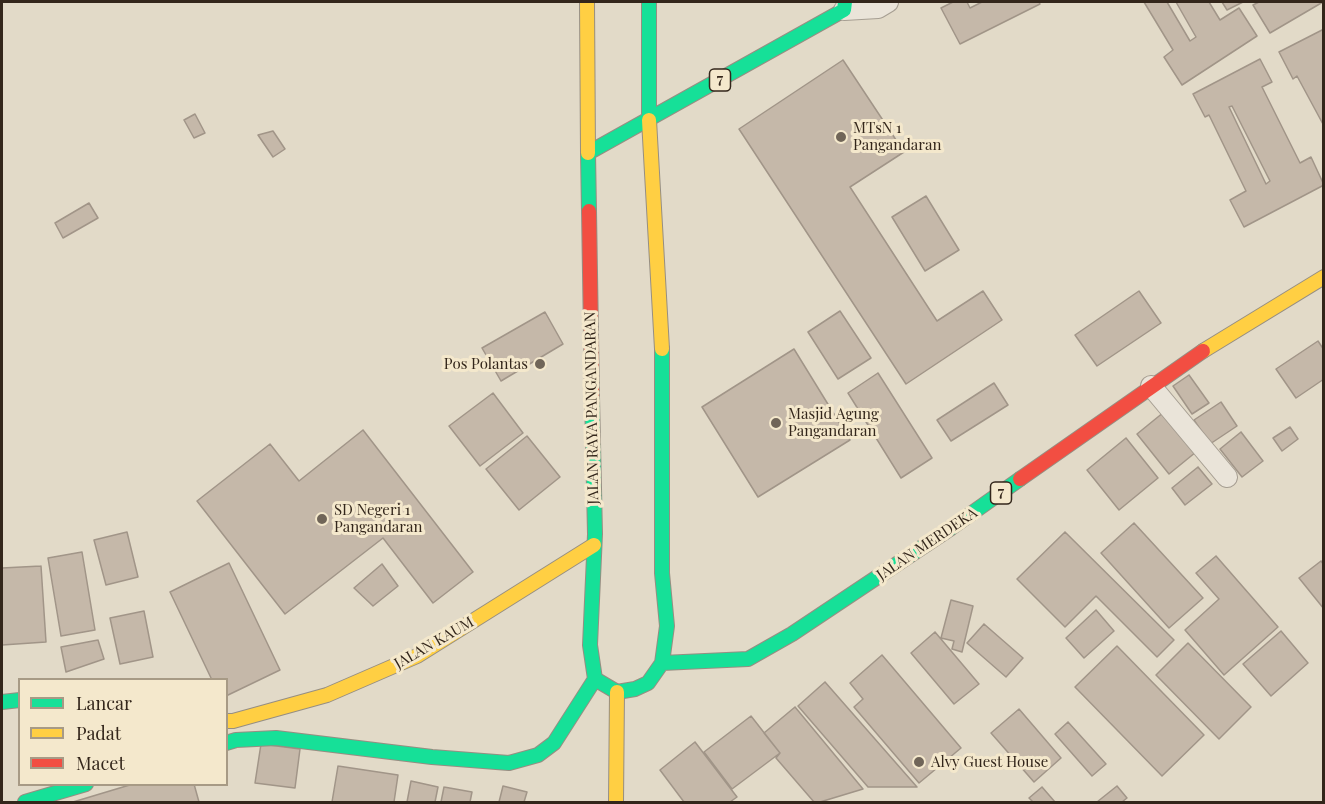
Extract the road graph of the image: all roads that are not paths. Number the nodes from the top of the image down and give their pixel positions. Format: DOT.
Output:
graph roads {
  1 [pos="587,2"];
  2 [pos="649,2"];
  3 [pos="888,2"];
  4 [pos="844,6"];
  5 [pos="649,120"];
  6 [pos="588,153"];
  7 [pos="1323,277"];
  8 [pos="1151,386"];
  9 [pos="1227,477"];
  10 [pos="594,545"];
  11 [pos="662,663"];
  12 [pos="595,679"];
  13 [pos="617,692"];
  14 [pos="18,700"];
  15 [pos="2,702"];
  16 [pos="228,721"];
  17 [pos="228,742"];
  18 [pos="79,786"];
  19 [pos="25,802"];
  20 [pos="616,802"];
  1 -- 6 [label="main road, JALAN RAYA PANGANDARAN"];
  2 -- 5 [label="main road"];
  3 -- 4 [label="street"];
  4 -- 5 [label="main road, 7"];
  5 -- 6 [label="main road, 7"];
  5 -- 11 [label="main road"];
  6 -- 10 [label="main road, JALAN RAYA PANGANDARAN"];
  7 -- 8 [label="main road, JALAN MERDEKA / 7"];
  8 -- 9 [label="street"];
  8 -- 11 [label="main road, JALAN MERDEKA / 7"];
  10 -- 12 [label="main road, JALAN RAYA PANGANDARAN"];
  10 -- 16 [label="main road, JALAN KAUM"];
  11 -- 13 [label="main road"];
  12 -- 13 [label="main road"];
  12 -- 17 [label="main road"];
  13 -- 20 [label="main road"];
  14 -- 15 [label="main road"];
  18 -- 19 [label="main road"];
}
